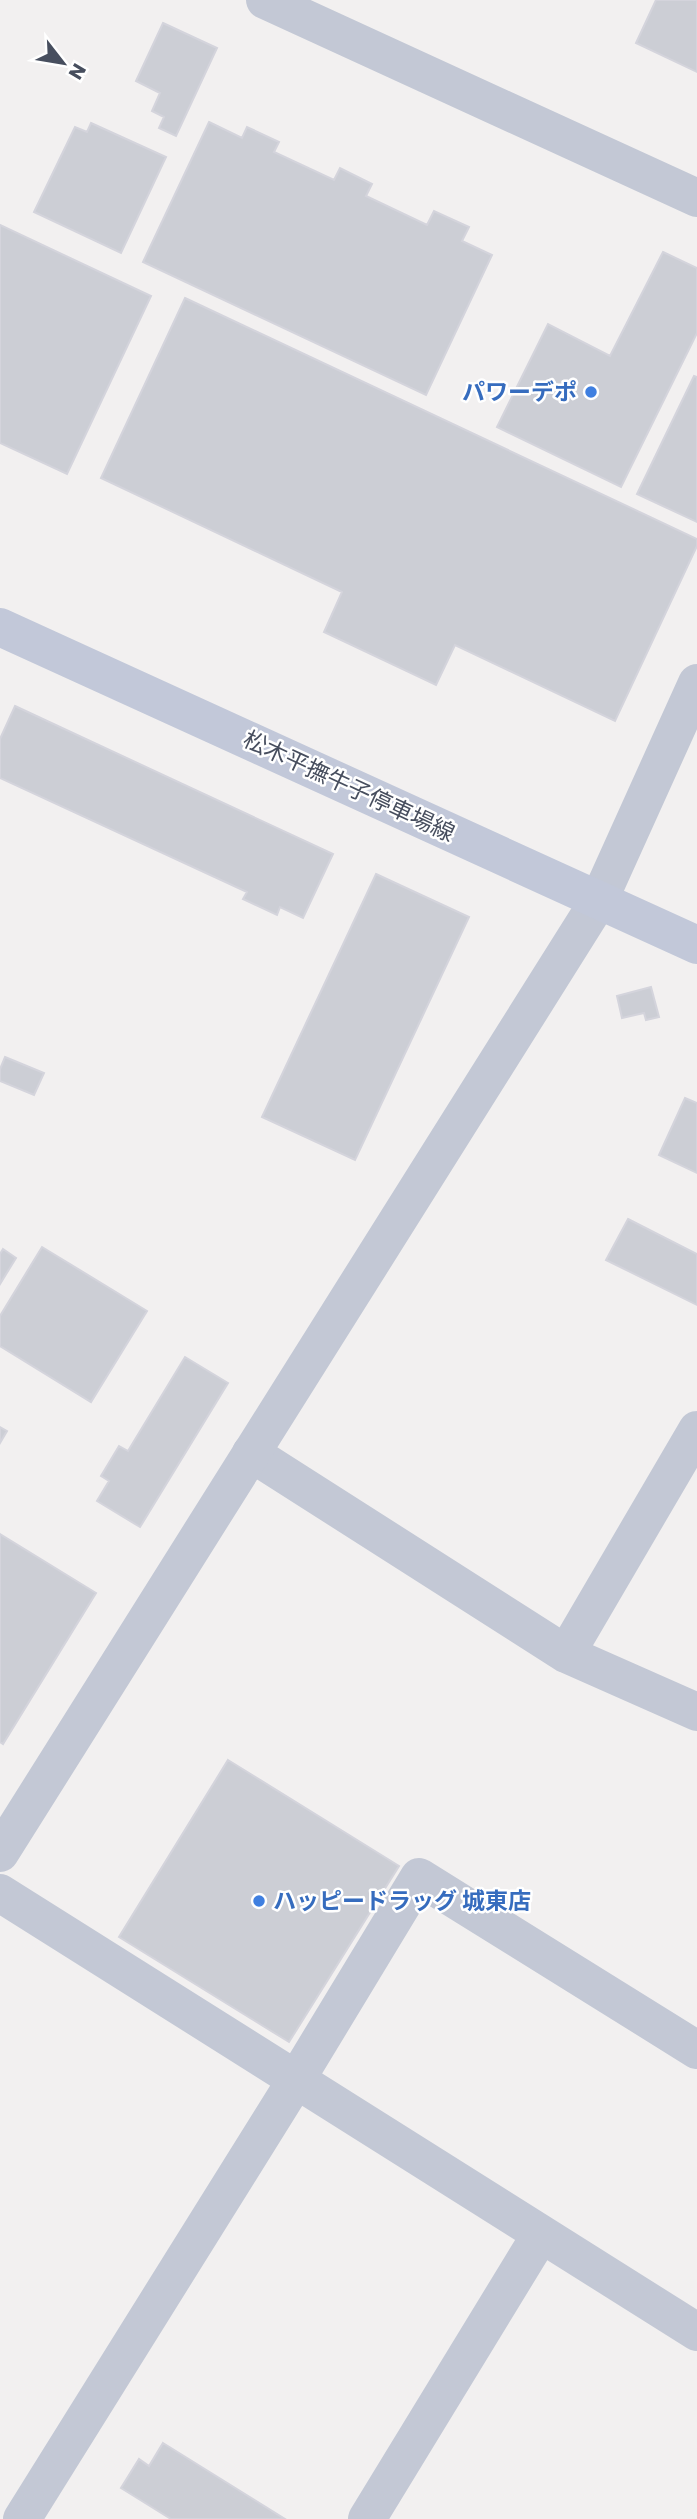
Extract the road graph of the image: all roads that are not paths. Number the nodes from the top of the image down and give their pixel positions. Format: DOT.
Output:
graph roads {
  1 [pos="265,0"];
  2 [pos="697,198"];
  3 [pos="0,627"];
  4 [pos="697,683"];
  5 [pos="599,900"];
  6 [pos="697,945"];
  7 [pos="697,1430"];
  8 [pos="251,1453"];
  9 [pos="566,1654"];
  10 [pos="697,1712"];
  11 [pos="0,1853"];
  12 [pos="0,1893"];
  13 [pos="697,2050"];
  14 [pos="296,2080"];
  15 [pos="541,2234"];
  16 [pos="697,2332"];
  17 [pos="22,2519"];
  18 [pos="367,2519"];
  1 -- 2 [label="street"];
  3 -- 5 [label="main road, 松木平撫牛子停車場線"];
  4 -- 5 [label="street"];
  5 -- 6 [label="main road, 松木平撫牛子停車場線"];
  5 -- 8 [label="street"];
  7 -- 9 [label="street"];
  8 -- 9 [label="street"];
  8 -- 11 [label="street"];
  9 -- 10 [label="street"];
  12 -- 14 [label="street"];
  13 -- 14 [label="street"];
  14 -- 15 [label="street"];
  14 -- 17 [label="street"];
  15 -- 16 [label="street"];
  15 -- 18 [label="street"];
}
